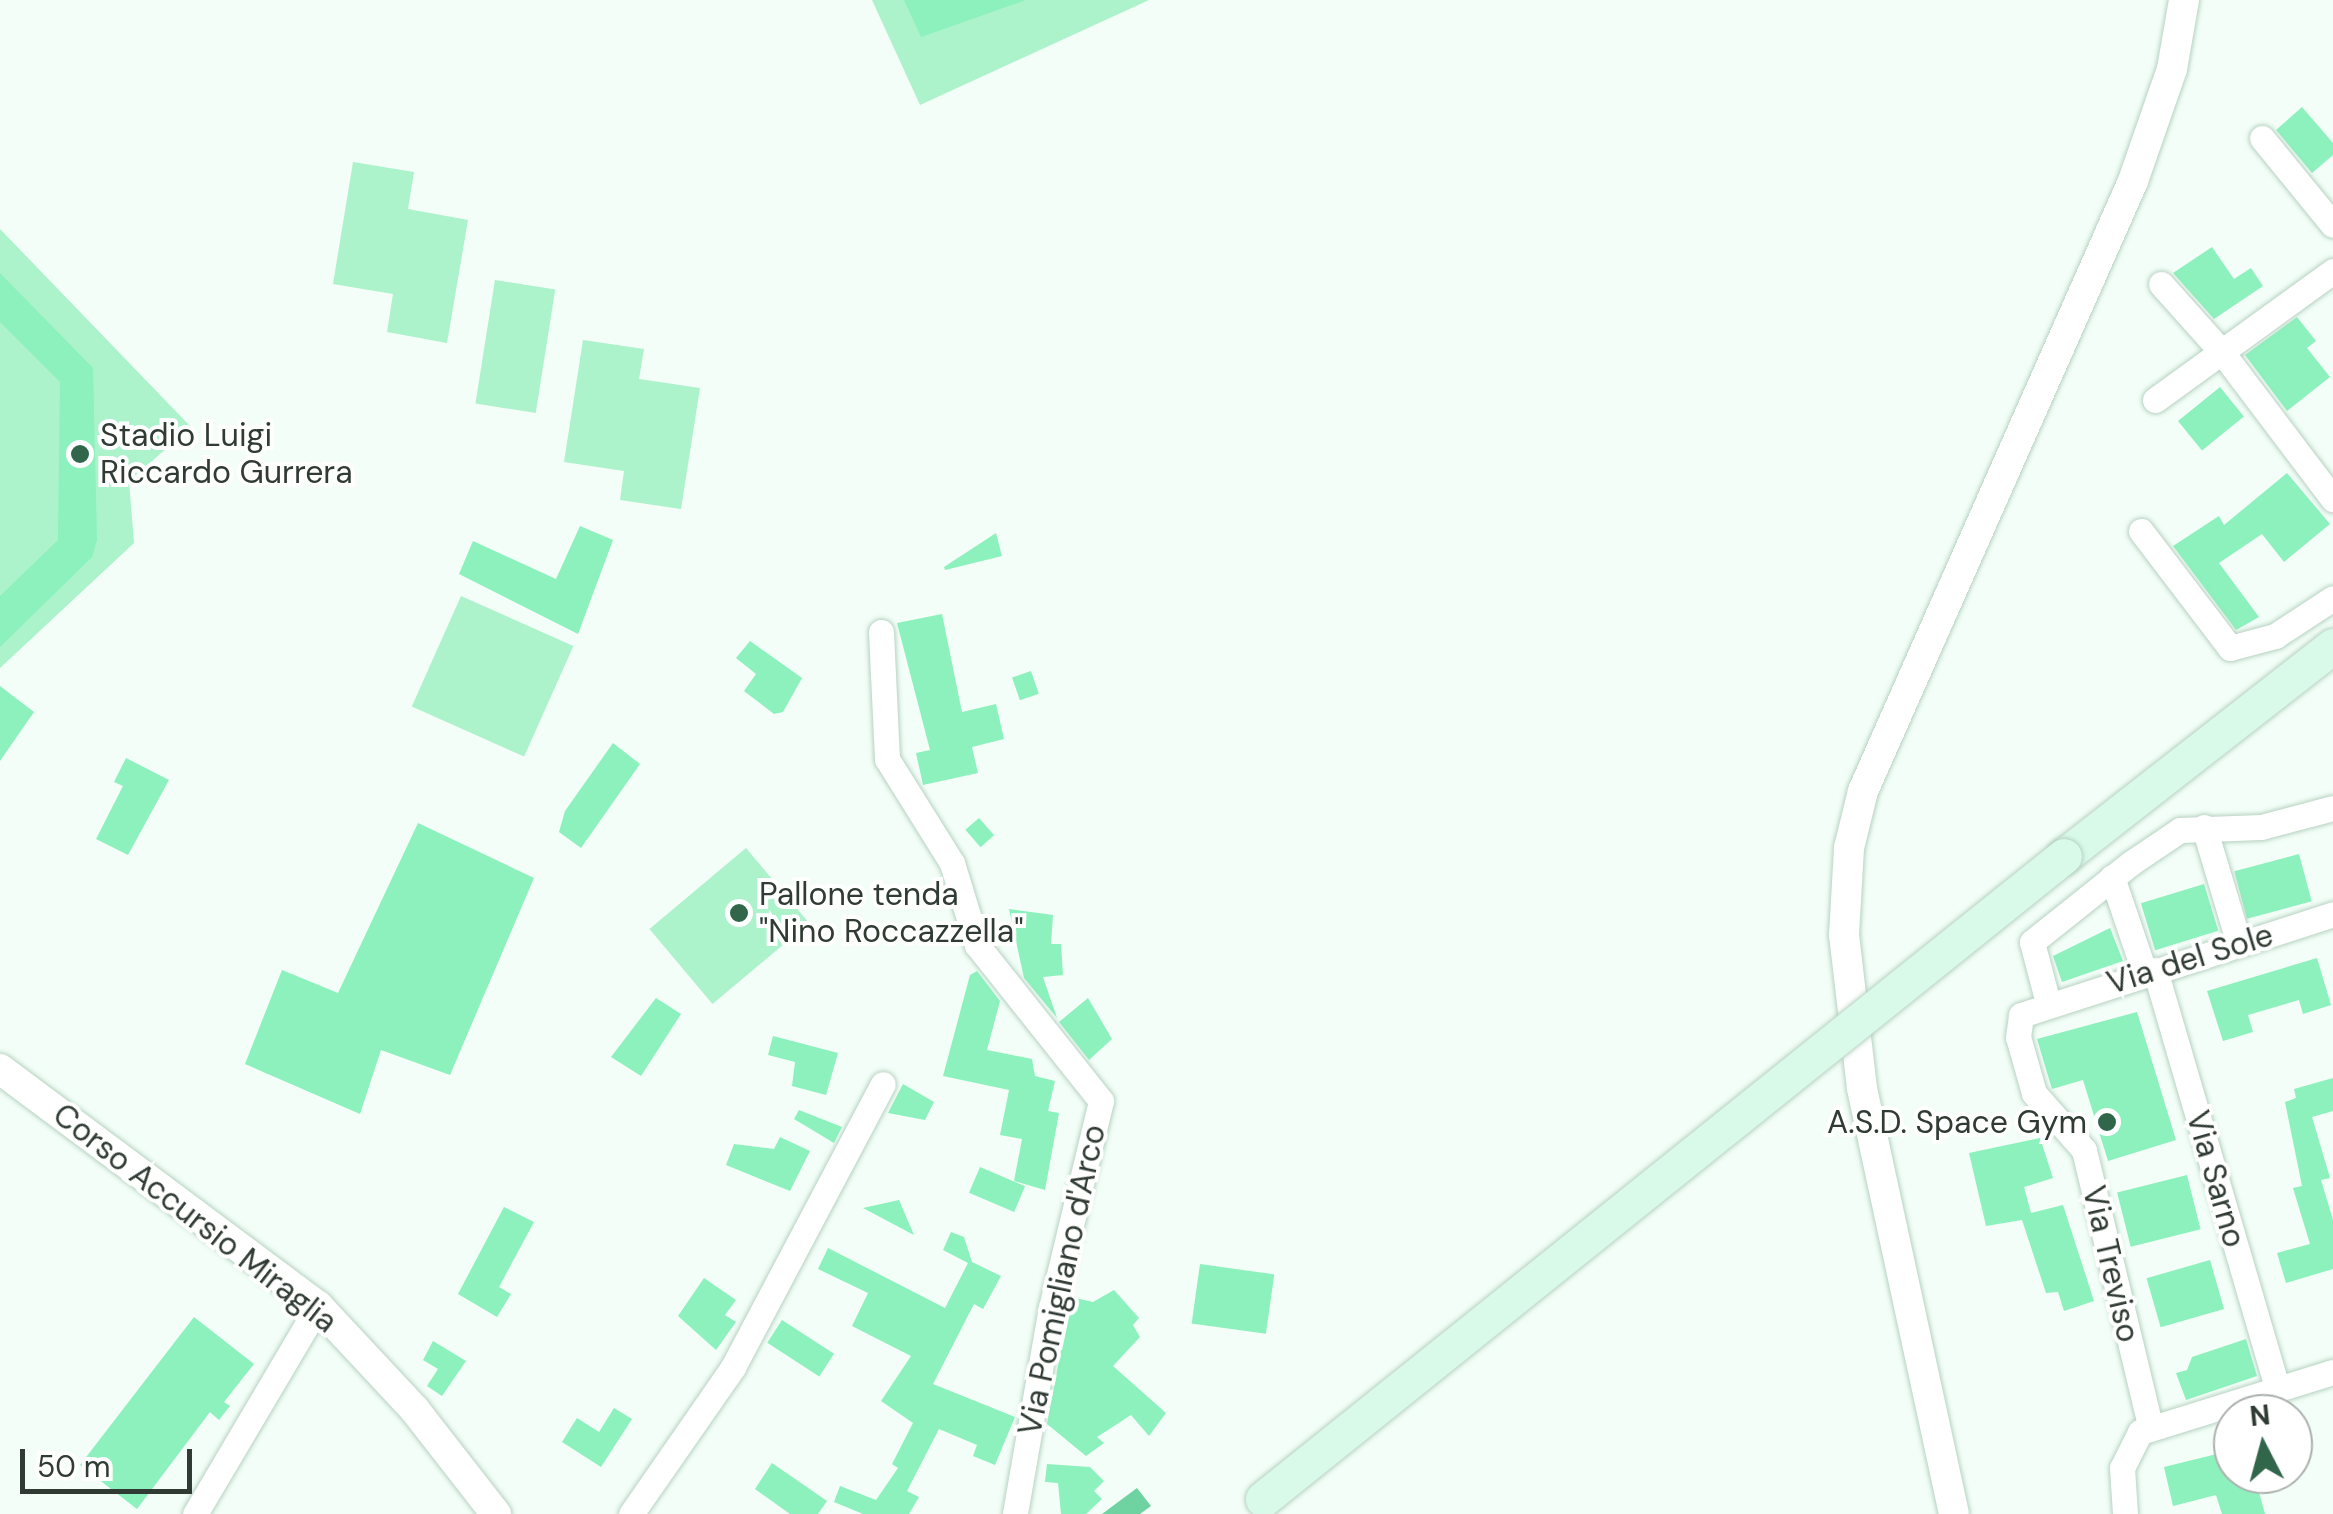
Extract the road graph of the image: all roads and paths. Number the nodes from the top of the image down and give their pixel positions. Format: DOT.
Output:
graph roads {
  1 [pos="2184,0"];
  2 [pos="2262,138"];
  3 [pos="2333,225"];
  4 [pos="2333,271"];
  5 [pos="2161,284"];
  6 [pos="2222,352"];
  7 [pos="2155,400"];
  8 [pos="2333,499"];
  9 [pos="2141,531"];
  10 [pos="2333,598"];
  11 [pos="881,632"];
  12 [pos="2333,646"];
  13 [pos="2333,808"];
  14 [pos="2204,827"];
  15 [pos="2112,877"];
  16 [pos="2333,914"];
  17 [pos="2239,944"];
  18 [pos="2148,966"];
  19 [pos="2040,1006"];
  20 [pos="0,1069"];
  21 [pos="883,1084"];
  22 [pos="318,1306"];
  23 [pos="2333,1372"];
  24 [pos="2277,1388"];
  25 [pos="2150,1426"];
  26 [pos="1254,1506"];
  27 [pos="195,1514"];
  28 [pos="496,1514"];
  29 [pos="631,1514"];
  30 [pos="1015,1514"];
  31 [pos="1954,1514"];
  32 [pos="2125,1514"];
  1 -- 31 [label="street"];
  2 -- 3 [label="street"];
  4 -- 6 [label="street"];
  5 -- 6 [label="street"];
  6 -- 7 [label="street"];
  6 -- 8 [label="street"];
  9 -- 10 [label="street"];
  11 -- 30 [label="street, Via Pomigliano d'Arco"];
  12 -- 26 [label="main road, bridge"];
  13 -- 14 [label="street"];
  14 -- 15 [label="street"];
  14 -- 17 [label="street"];
  15 -- 18 [label="street, Via Sarno"];
  15 -- 19 [label="street"];
  16 -- 17 [label="street, Via del Sole"];
  17 -- 18 [label="street, Via del Sole"];
  18 -- 19 [label="street, Via del Sole"];
  18 -- 24 [label="street, Via Sarno"];
  19 -- 25 [label="street, Via Treviso"];
  20 -- 22 [label="street, Corso Accursio Miraglia"];
  21 -- 29 [label="street"];
  22 -- 27 [label="street"];
  22 -- 28 [label="street, Corso Accursio Miraglia"];
  23 -- 24 [label="street"];
  24 -- 25 [label="street"];
  25 -- 32 [label="street"];
}
